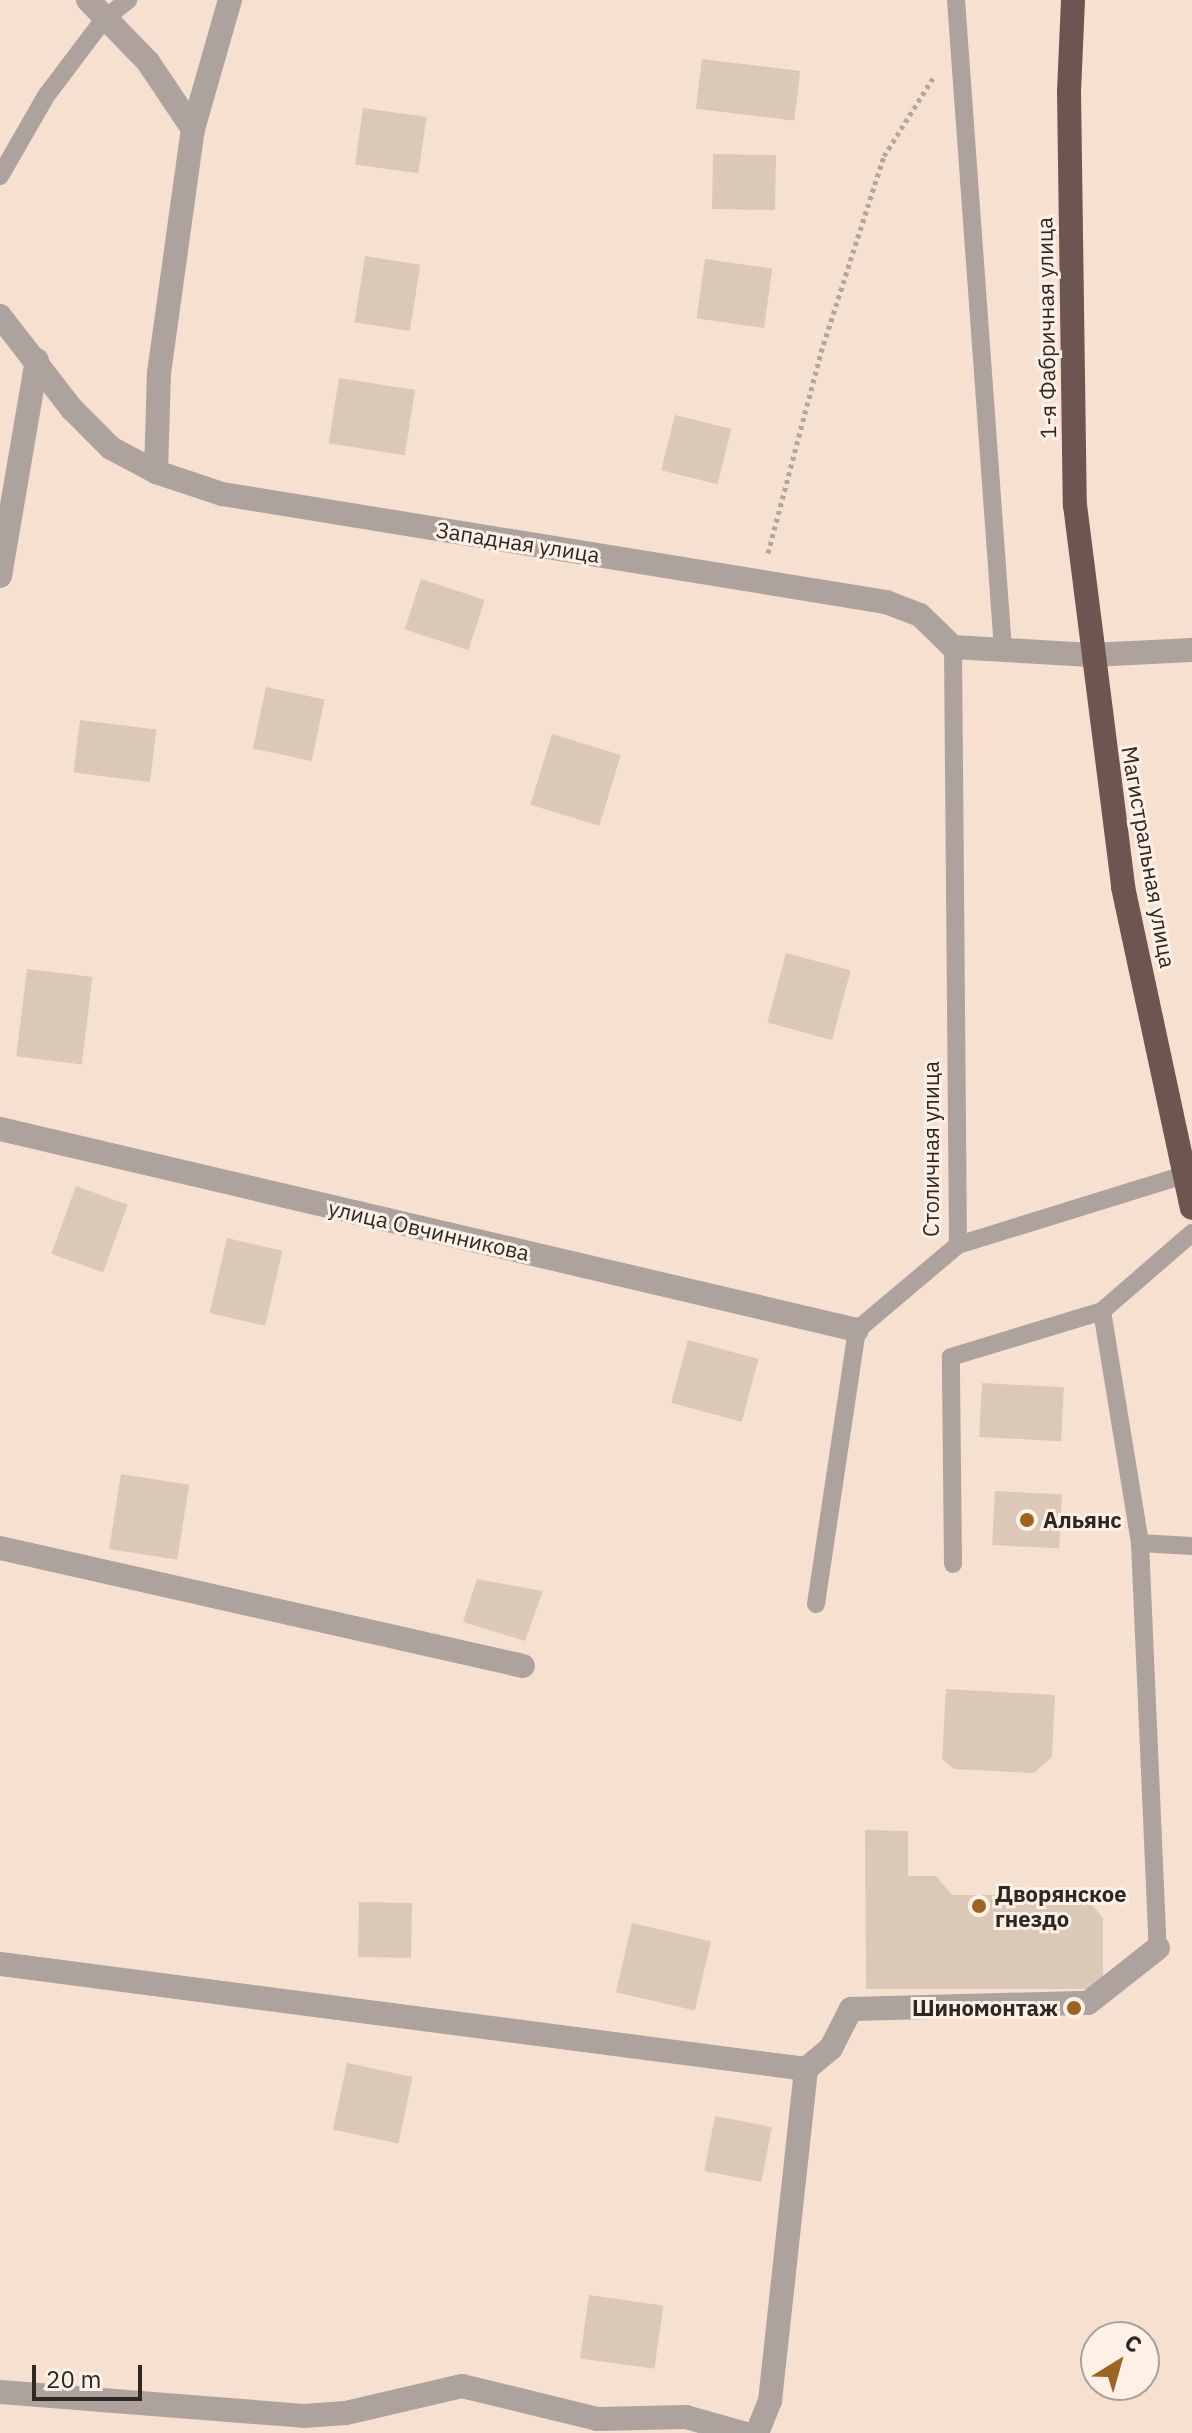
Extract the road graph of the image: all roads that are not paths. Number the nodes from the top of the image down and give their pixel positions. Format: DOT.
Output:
graph roads {
  1 [pos="128,0"];
  2 [pos="230,0"];
  3 [pos="956,0"];
  4 [pos="1073,0"];
  5 [pos="96,9"];
  6 [pos="193,129"];
  7 [pos="0,176"];
  8 [pos="0,316"];
  9 [pos="37,360"];
  10 [pos="156,472"];
  11 [pos="0,576"];
  12 [pos="953,647"];
  13 [pos="1003,650"];
  14 [pos="1192,650"];
  15 [pos="1091,655"];
  16 [pos="0,1129"];
  17 [pos="1184,1175"];
  18 [pos="1192,1208"];
  19 [pos="1192,1233"];
  20 [pos="958,1245"];
  21 [pos="1102,1311"];
  22 [pos="857,1330"];
  23 [pos="1140,1543"];
  24 [pos="1192,1546"];
  25 [pos="0,1548"];
  26 [pos="953,1564"];
  27 [pos="816,1604"];
  28 [pos="523,1666"];
  29 [pos="1158,1948"];
  30 [pos="0,1964"];
  31 [pos="806,2069"];
  32 [pos="0,2392"];
  33 [pos="606,2426"];
  34 [pos="743,2433"];
  35 [pos="757,2433"];
  1 -- 5 [label="lane"];
  2 -- 6 [label="street"];
  3 -- 13 [label="lane"];
  4 -- 15 [label="highway, 1-я Фабричная улица"];
  5 -- 6 [label="street"];
  5 -- 7 [label="lane"];
  6 -- 10 [label="street"];
  8 -- 9 [label="street, Западная улица"];
  9 -- 10 [label="street, Западная улица"];
  9 -- 11 [label="street"];
  10 -- 12 [label="street, Западная улица"];
  12 -- 13 [label="street"];
  12 -- 20 [label="lane, Столичная улица"];
  13 -- 15 [label="street"];
  14 -- 15 [label="street"];
  15 -- 17 [label="highway, Магистральная улица"];
  16 -- 22 [label="street, улица Овчинникова"];
  17 -- 18 [label="highway, Магистральная улица"];
  17 -- 20 [label="lane"];
  19 -- 21 [label="lane"];
  20 -- 22 [label="lane, Столичная улица"];
  21 -- 23 [label="lane"];
  21 -- 26 [label="lane"];
  22 -- 27 [label="lane"];
  23 -- 24 [label="lane"];
  23 -- 29 [label="lane"];
  25 -- 28 [label="street"];
  29 -- 31 [label="street"];
  30 -- 31 [label="street"];
  31 -- 35 [label="street"];
  32 -- 33 [label="street"];
  33 -- 34 [label="street"];
}
